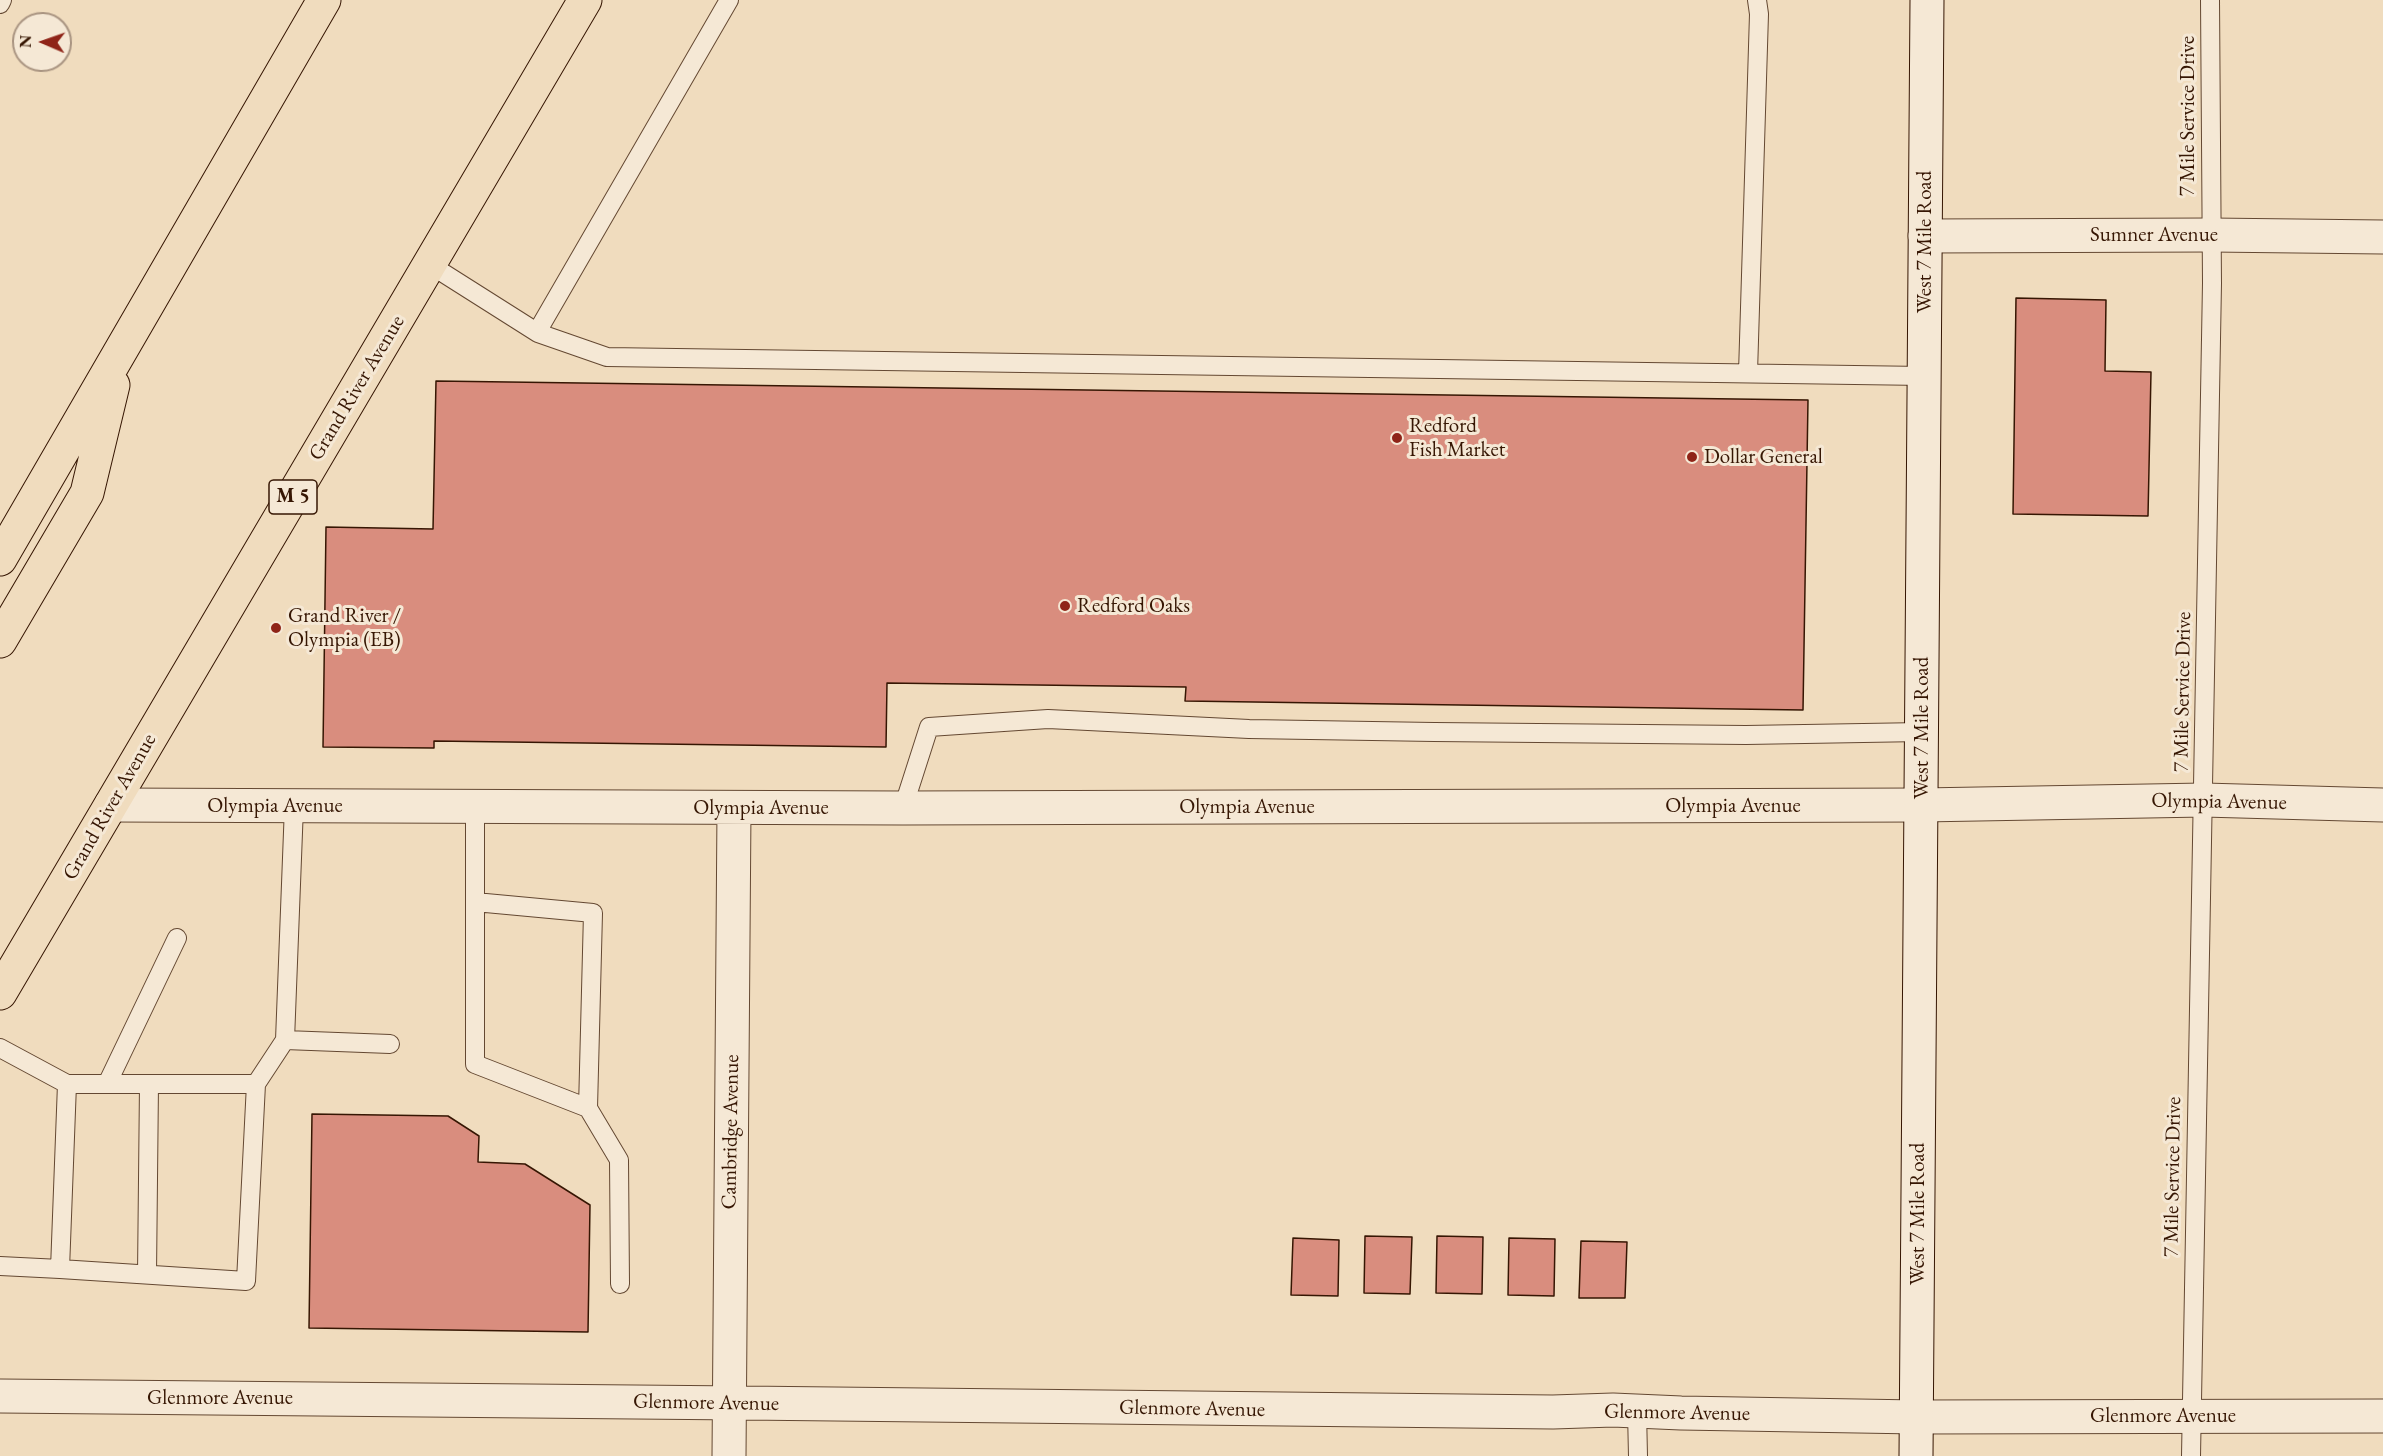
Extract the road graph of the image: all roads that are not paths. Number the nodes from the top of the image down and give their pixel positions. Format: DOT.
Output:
graph roads {
  1 [pos="2,0"];
  2 [pos="324,0"];
  3 [pos="585,0"];
  4 [pos="729,0"];
  5 [pos="1757,0"];
  6 [pos="1927,0"];
  7 [pos="2210,0"];
  8 [pos="0,4"];
  9 [pos="2211,235"];
  10 [pos="1925,236"];
  11 [pos="2383,237"];
  12 [pos="429,264"];
  13 [pos="537,332"];
  14 [pos="121,351"];
  15 [pos="1748,373"];
  16 [pos="1924,376"];
  17 [pos="0,560"];
  18 [pos="0,641"];
  19 [pos="1922,732"];
  20 [pos="2204,800"];
  21 [pos="111,805"];
  22 [pos="1922,805"];
  23 [pos="2383,805"];
  24 [pos="294,806"];
  25 [pos="476,807"];
  26 [pos="734,808"];
  27 [pos="903,808"];
  28 [pos="476,902"];
  29 [pos="177,938"];
  30 [pos="0,993"];
  31 [pos="285,1040"];
  32 [pos="390,1044"];
  33 [pos="0,1048"];
  34 [pos="67,1084"];
  35 [pos="107,1084"];
  36 [pos="149,1084"];
  37 [pos="256,1084"];
  38 [pos="588,1108"];
  39 [pos="0,1266"];
  40 [pos="60,1269"];
  41 [pos="147,1274"];
  42 [pos="620,1284"];
  43 [pos="0,1396"];
  44 [pos="729,1404"];
  45 [pos="1636,1411"];
  46 [pos="2189,1416"];
  47 [pos="2383,1416"];
  48 [pos="1917,1417"];
  49 [pos="729,1456"];
  50 [pos="1638,1456"];
  51 [pos="1916,1456"];
  52 [pos="2189,1456"];
  1 -- 8 [label="lane"];
  2 -- 14 [label="main road"];
  3 -- 12 [label="main road, Grand River Avenue / M 5"];
  4 -- 13 [label="lane"];
  5 -- 15 [label="lane"];
  6 -- 10 [label="street, West 7 Mile Road"];
  7 -- 9 [label="lane, 7 Mile Service Drive"];
  9 -- 10 [label="street, Sumner Avenue"];
  9 -- 11 [label="street, Sumner Avenue"];
  9 -- 20 [label="lane, 7 Mile Service Drive"];
  10 -- 16 [label="street, West 7 Mile Road"];
  12 -- 13 [label="lane"];
  12 -- 21 [label="main road, Grand River Avenue / M 5"];
  13 -- 15 [label="lane"];
  14 -- 17 [label="main road"];
  14 -- 18 [label="main road"];
  15 -- 16 [label="lane"];
  16 -- 19 [label="street, West 7 Mile Road"];
  19 -- 22 [label="street, West 7 Mile Road"];
  19 -- 27 [label="lane"];
  20 -- 22 [label="street, Olympia Avenue"];
  20 -- 23 [label="street, Olympia Avenue"];
  20 -- 46 [label="lane, 7 Mile Service Drive"];
  21 -- 24 [label="street, Olympia Avenue"];
  21 -- 30 [label="main road, Grand River Avenue / M 5"];
  22 -- 27 [label="street, Olympia Avenue"];
  22 -- 48 [label="street, West 7 Mile Road"];
  24 -- 25 [label="street, Olympia Avenue"];
  24 -- 31 [label="lane"];
  25 -- 26 [label="street, Olympia Avenue"];
  25 -- 28 [label="lane"];
  26 -- 27 [label="street, Olympia Avenue"];
  26 -- 44 [label="street, Cambridge Avenue"];
  28 -- 38 [label="lane"];
  28 -- 38 [label="lane"];
  29 -- 35 [label="lane"];
  31 -- 32 [label="lane"];
  31 -- 37 [label="lane"];
  33 -- 34 [label="lane"];
  34 -- 35 [label="lane"];
  34 -- 40 [label="lane"];
  35 -- 36 [label="lane"];
  36 -- 37 [label="lane"];
  36 -- 41 [label="lane"];
  37 -- 41 [label="lane"];
  38 -- 42 [label="lane"];
  39 -- 40 [label="lane"];
  40 -- 41 [label="lane"];
  43 -- 44 [label="street, Glenmore Avenue"];
  44 -- 45 [label="street, Glenmore Avenue"];
  44 -- 49 [label="street, Cambridge Avenue"];
  45 -- 48 [label="street, Glenmore Avenue"];
  45 -- 50 [label="lane"];
  46 -- 47 [label="street, Glenmore Avenue"];
  46 -- 48 [label="street, Glenmore Avenue"];
  46 -- 52 [label="lane, 7 Mile Service Drive"];
  48 -- 51 [label="street, West 7 Mile Road"];
}
